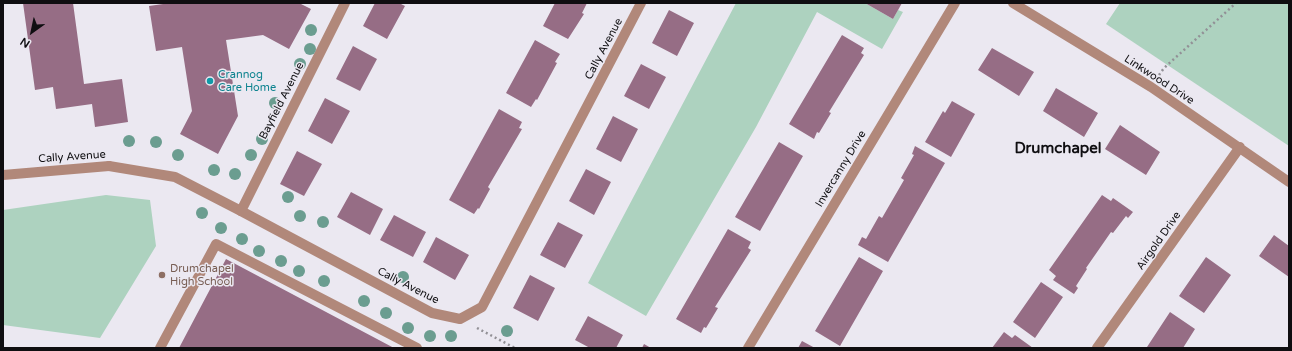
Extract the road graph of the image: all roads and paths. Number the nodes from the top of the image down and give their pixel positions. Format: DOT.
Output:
graph roads {
  1 [pos="641,3"];
  2 [pos="955,3"];
  3 [pos="1013,3"];
  4 [pos="1236,3"];
  5 [pos="341,5"];
  6 [pos="1151,87"];
  7 [pos="1240,147"];
  8 [pos="3,175"];
  9 [pos="1289,182"];
  10 [pos="241,211"];
  11 [pos="460,319"];
  12 [pos="160,348"];
  13 [pos="417,348"];
  14 [pos="515,348"];
  15 [pos="748,348"];
  16 [pos="1097,348"];
  1 -- 11 [label="street, Cally Avenue"];
  2 -- 15 [label="street, Invercanny Drive"];
  3 -- 6 [label="street, Linkwood Drive"];
  4 -- 6 [label="path"];
  5 -- 10 [label="street, Bayfield Avenue"];
  6 -- 7 [label="street, Linkwood Drive"];
  7 -- 9 [label="street, Linkwood Drive"];
  7 -- 16 [label="street, Airgold Drive"];
  8 -- 10 [label="street, Cally Avenue"];
  10 -- 11 [label="street, Cally Avenue"];
  11 -- 14 [label="path"];
  12 -- 13 [label="street"];
}
